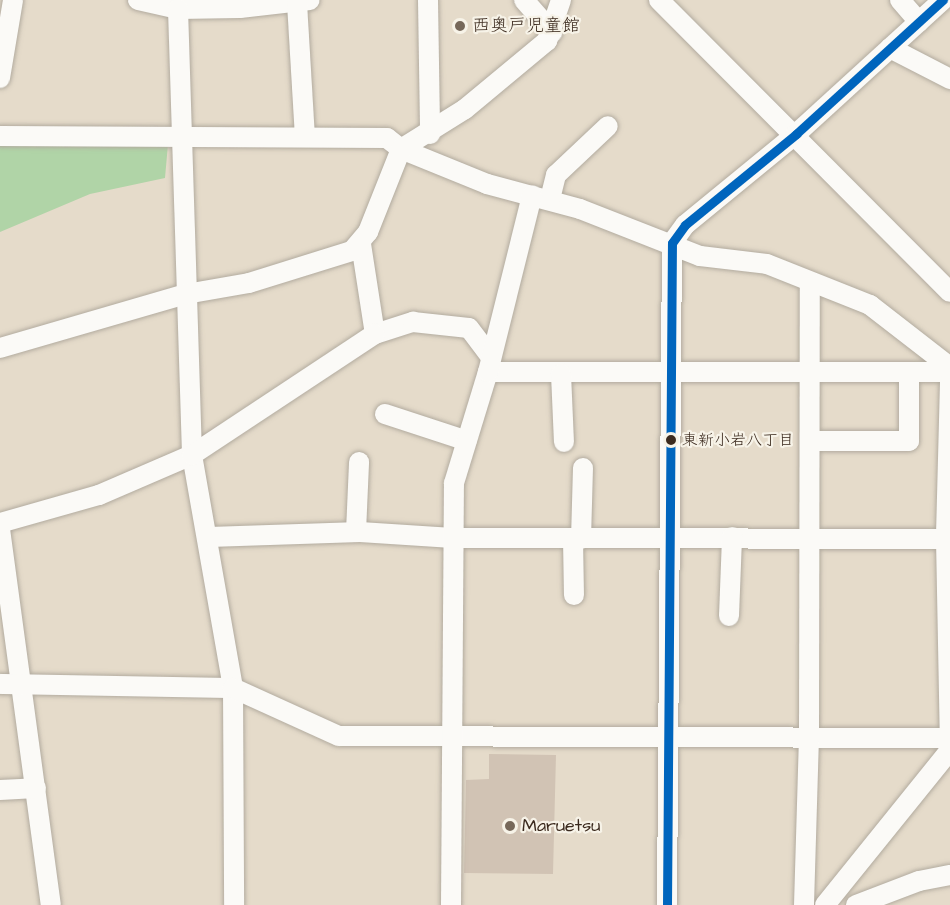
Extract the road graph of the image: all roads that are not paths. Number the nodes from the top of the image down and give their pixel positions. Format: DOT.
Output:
graph roads {
  1 [pos="13,0"];
  2 [pos="138,0"];
  3 [pos="428,0"];
  4 [pos="524,0"];
  5 [pos="561,0"];
  6 [pos="900,0"];
  7 [pos="943,0"];
  8 [pos="303,1"];
  9 [pos="665,3"];
  10 [pos="178,9"];
  11 [pos="919,22"];
  12 [pos="552,32"];
  13 [pos="890,48"];
  14 [pos="0,78"];
  15 [pos="950,80"];
  16 [pos="608,126"];
  17 [pos="430,134"];
  18 [pos="796,134"];
  19 [pos="0,135"];
  20 [pos="181,136"];
  21 [pos="305,136"];
  22 [pos="401,149"];
  23 [pos="541,197"];
  24 [pos="672,243"];
  25 [pos="361,244"];
  26 [pos="810,282"];
  27 [pos="950,292"];
  28 [pos="186,294"];
  29 [pos="375,334"];
  30 [pos="0,348"];
  31 [pos="490,365"];
  32 [pos="950,367"];
  33 [pos="950,372"];
  34 [pos="669,373"];
  35 [pos="909,373"];
  36 [pos="561,374"];
  37 [pos="810,374"];
  38 [pos="950,382"];
  39 [pos="385,414"];
  40 [pos="467,441"];
  41 [pos="810,441"];
  42 [pos="564,442"];
  43 [pos="192,455"];
  44 [pos="359,462"];
  45 [pos="583,468"];
  46 [pos="0,523"];
  47 [pos="0,529"];
  48 [pos="356,532"];
  49 [pos="209,537"];
  50 [pos="668,537"];
  51 [pos="732,537"];
  52 [pos="453,538"];
  53 [pos="577,539"];
  54 [pos="809,539"];
  55 [pos="948,539"];
  56 [pos="574,595"];
  57 [pos="729,616"];
  58 [pos="0,684"];
  59 [pos="22,685"];
  60 [pos="233,688"];
  61 [pos="452,738"];
  62 [pos="667,740"];
  63 [pos="809,740"];
  64 [pos="949,743"];
  65 [pos="36,788"];
  66 [pos="0,790"];
  67 [pos="950,875"];
  68 [pos="51,905"];
  69 [pos="234,905"];
  70 [pos="451,905"];
  71 [pos="667,905"];
  72 [pos="804,905"];
  73 [pos="825,905"];
  74 [pos="856,905"];
  1 -- 14 [label="street"];
  2 -- 10 [label="street"];
  3 -- 17 [label="street"];
  4 -- 12 [label="street"];
  5 -- 12 [label="street"];
  6 -- 11 [label="street"];
  7 -- 11 [label="street"];
  8 -- 10 [label="street"];
  8 -- 21 [label="street"];
  9 -- 18 [label="street"];
  10 -- 20 [label="street"];
  11 -- 13 [label="street"];
  12 -- 17 [label="street"];
  13 -- 15 [label="street"];
  13 -- 18 [label="street"];
  16 -- 23 [label="street"];
  17 -- 22 [label="street"];
  18 -- 24 [label="street"];
  18 -- 27 [label="street"];
  19 -- 20 [label="street"];
  20 -- 21 [label="street"];
  20 -- 28 [label="street"];
  21 -- 22 [label="street"];
  22 -- 23 [label="street"];
  22 -- 25 [label="street"];
  23 -- 24 [label="street"];
  23 -- 31 [label="street"];
  24 -- 26 [label="street"];
  24 -- 34 [label="street"];
  25 -- 28 [label="street"];
  25 -- 29 [label="street"];
  26 -- 32 [label="street"];
  26 -- 37 [label="street"];
  28 -- 30 [label="street"];
  28 -- 43 [label="street"];
  29 -- 31 [label="street"];
  29 -- 43 [label="street"];
  31 -- 36 [label="street"];
  31 -- 40 [label="street"];
  33 -- 35 [label="street"];
  34 -- 36 [label="street"];
  34 -- 37 [label="street"];
  34 -- 50 [label="street"];
  35 -- 37 [label="street"];
  35 -- 41 [label="street"];
  36 -- 42 [label="street"];
  37 -- 41 [label="street"];
  38 -- 55 [label="street"];
  39 -- 40 [label="street"];
  40 -- 52 [label="street"];
  41 -- 54 [label="street"];
  43 -- 46 [label="street"];
  43 -- 49 [label="street"];
  44 -- 48 [label="street"];
  45 -- 53 [label="street"];
  47 -- 59 [label="street"];
  48 -- 49 [label="street"];
  48 -- 52 [label="street"];
  49 -- 60 [label="street"];
  50 -- 51 [label="street"];
  50 -- 53 [label="street"];
  50 -- 62 [label="street"];
  51 -- 54 [label="street"];
  51 -- 57 [label="street"];
  52 -- 53 [label="street"];
  52 -- 61 [label="street"];
  53 -- 56 [label="street"];
  54 -- 55 [label="street"];
  54 -- 63 [label="street"];
  55 -- 64 [label="street"];
  58 -- 59 [label="street"];
  59 -- 60 [label="street"];
  59 -- 65 [label="street"];
  60 -- 61 [label="street"];
  60 -- 69 [label="street"];
  61 -- 62 [label="street"];
  61 -- 70 [label="street"];
  62 -- 63 [label="street"];
  62 -- 71 [label="street"];
  63 -- 64 [label="street"];
  63 -- 72 [label="street"];
  64 -- 73 [label="street"];
  65 -- 66 [label="street"];
  65 -- 68 [label="street"];
  67 -- 74 [label="street"];
}
